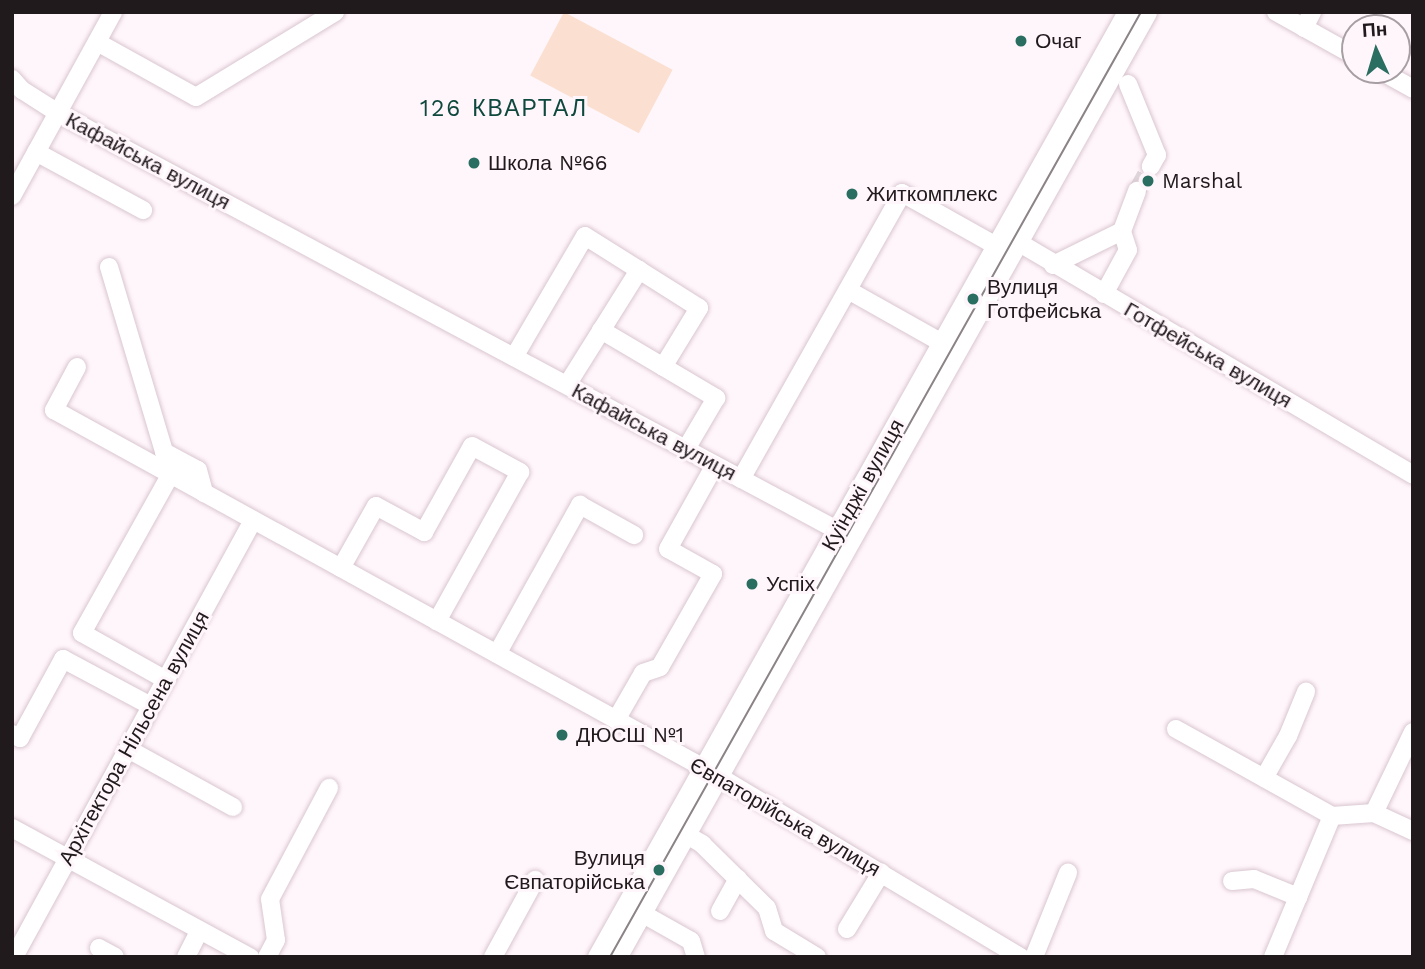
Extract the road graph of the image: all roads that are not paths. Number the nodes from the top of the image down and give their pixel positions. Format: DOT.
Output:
graph roads {
  1 [pos="113,12"];
  2 [pos="335,12"];
  3 [pos="1128,12"];
  4 [pos="1146,12"];
  5 [pos="1276,12"];
  6 [pos="1308,20"];
  7 [pos="97,42"];
  8 [pos="1341,45"];
  9 [pos="12,79"];
  10 [pos="1128,84"];
  11 [pos="58,113"];
  12 [pos="36,152"];
  13 [pos="1151,166"];
  14 [pos="1138,191"];
  15 [pos="12,196"];
  16 [pos="143,210"];
  17 [pos="1122,232"];
  18 [pos="1007,244"];
  19 [pos="1054,265"];
  20 [pos="110,267"];
  21 [pos="639,270"];
  22 [pos="848,290"];
  23 [pos="1104,294"];
  24 [pos="601,330"];
  25 [pos="949,347"];
  26 [pos="514,357"];
  27 [pos="77,367"];
  28 [pos="663,367"];
  29 [pos="567,385"];
  30 [pos="686,449"];
  31 [pos="715,465"];
  32 [pos="171,474"];
  33 [pos="1413,475"];
  34 [pos="741,479"];
  35 [pos="204,493"];
  36 [pos="253,520"];
  37 [pos="844,534"];
  38 [pos="634,535"];
  39 [pos="341,568"];
  40 [pos="437,621"];
  41 [pos="497,654"];
  42 [pos="166,680"];
  43 [pos="1306,692"];
  44 [pos="151,706"];
  45 [pos="616,720"];
  46 [pos="1176,729"];
  47 [pos="1413,732"];
  48 [pos="12,734"];
  49 [pos="128,749"];
  50 [pos="710,772"];
  51 [pos="1264,778"];
  52 [pos="329,788"];
  53 [pos="233,807"];
  54 [pos="1374,813"];
  55 [pos="1332,816"];
  56 [pos="12,828"];
  57 [pos="678,830"];
  58 [pos="1413,831"];
  59 [pos="68,858"];
  60 [pos="881,873"];
  61 [pos="1068,873"];
  62 [pos="738,879"];
  63 [pos="535,880"];
  64 [pos="1232,881"];
  65 [pos="1298,897"];
  66 [pos="634,909"];
  67 [pos="720,911"];
  68 [pos="847,929"];
  69 [pos="200,930"];
  70 [pos="242,955"];
  71 [pos="14,957"];
  72 [pos="186,957"];
  73 [pos="267,957"];
  74 [pos="493,957"];
  75 [pos="598,957"];
  76 [pos="616,957"];
  77 [pos="696,957"];
  78 [pos="817,957"];
  79 [pos="1021,957"];
  80 [pos="1034,957"];
  81 [pos="1273,957"];
  1 -- 7 [label="street"];
  2 -- 7 [label="street"];
  3 -- 18 [label="main road, Куїнджі вулиця"];
  4 -- 18 [label="main road, Куїнджі вулиця"];
  5 -- 6 [label="street"];
  6 -- 8 [label="street"];
  7 -- 11 [label="street"];
  9 -- 11 [label="street, Кафайська вулиця"];
  10 -- 13 [label="street"];
  11 -- 12 [label="street"];
  11 -- 26 [label="street, Кафайська вулиця"];
  12 -- 15 [label="street"];
  12 -- 16 [label="street"];
  14 -- 17 [label="street"];
  17 -- 19 [label="street"];
  17 -- 23 [label="street"];
  18 -- 19 [label="street, Готфейська вулиця"];
  18 -- 22 [label="street, Готфейська вулиця"];
  18 -- 25 [label="main road, Куїнджі вулиця"];
  19 -- 23 [label="street, Готфейська вулиця"];
  20 -- 35 [label="street"];
  21 -- 24 [label="street"];
  21 -- 26 [label="street"];
  21 -- 28 [label="street"];
  22 -- 25 [label="street"];
  22 -- 34 [label="street"];
  23 -- 33 [label="street, Готфейська вулиця"];
  24 -- 28 [label="street"];
  24 -- 29 [label="street"];
  25 -- 37 [label="main road, Куїнджі вулиця"];
  26 -- 29 [label="street, Кафайська вулиця"];
  27 -- 32 [label="street, Євпаторійська вулиця"];
  28 -- 30 [label="street"];
  29 -- 30 [label="street, Кафайська вулиця"];
  30 -- 31 [label="street, Кафайська вулиця"];
  31 -- 34 [label="street, Кафайська вулиця"];
  31 -- 45 [label="street"];
  32 -- 35 [label="street, Євпаторійська вулиця"];
  32 -- 42 [label="street"];
  34 -- 37 [label="street, Кафайська вулиця"];
  35 -- 36 [label="street, Євпаторійська вулиця"];
  36 -- 39 [label="street, Євпаторійська вулиця"];
  36 -- 42 [label="street, Архітектора Нільсена вулиця"];
  37 -- 50 [label="main road, Куїнджі вулиця"];
  38 -- 41 [label="street"];
  39 -- 40 [label="street, Євпаторійська вулиця"];
  39 -- 40 [label="street"];
  40 -- 41 [label="street, Євпаторійська вулиця"];
  41 -- 45 [label="street, Євпаторійська вулиця"];
  42 -- 44 [label="street, Архітектора Нільсена вулиця"];
  43 -- 51 [label="street"];
  44 -- 48 [label="street"];
  44 -- 49 [label="street, Архітектора Нільсена вулиця"];
  45 -- 50 [label="street, Євпаторійська вулиця"];
  46 -- 51 [label="street"];
  47 -- 54 [label="street"];
  49 -- 53 [label="street"];
  49 -- 59 [label="street, Архітектора Нільсена вулиця"];
  50 -- 57 [label="main road, Куїнджі вулиця"];
  50 -- 60 [label="street, Євпаторійська вулиця"];
  51 -- 55 [label="street"];
  52 -- 73 [label="street"];
  54 -- 55 [label="street"];
  54 -- 58 [label="street"];
  55 -- 65 [label="street"];
  56 -- 59 [label="street"];
  57 -- 62 [label="street"];
  57 -- 66 [label="main road, Куїнджі вулиця"];
  59 -- 69 [label="street"];
  59 -- 71 [label="street, Архітектора Нільсена вулиця"];
  60 -- 68 [label="street"];
  60 -- 79 [label="street, Євпаторійська вулиця"];
  61 -- 80 [label="street"];
  62 -- 67 [label="street"];
  62 -- 78 [label="street"];
  63 -- 74 [label="street"];
  64 -- 65 [label="street"];
  65 -- 81 [label="street"];
  66 -- 75 [label="main road, Куїнджі вулиця"];
  66 -- 76 [label="main road, Куїнджі вулиця"];
  66 -- 77 [label="street"];
  69 -- 70 [label="street"];
  69 -- 72 [label="street"];
}
